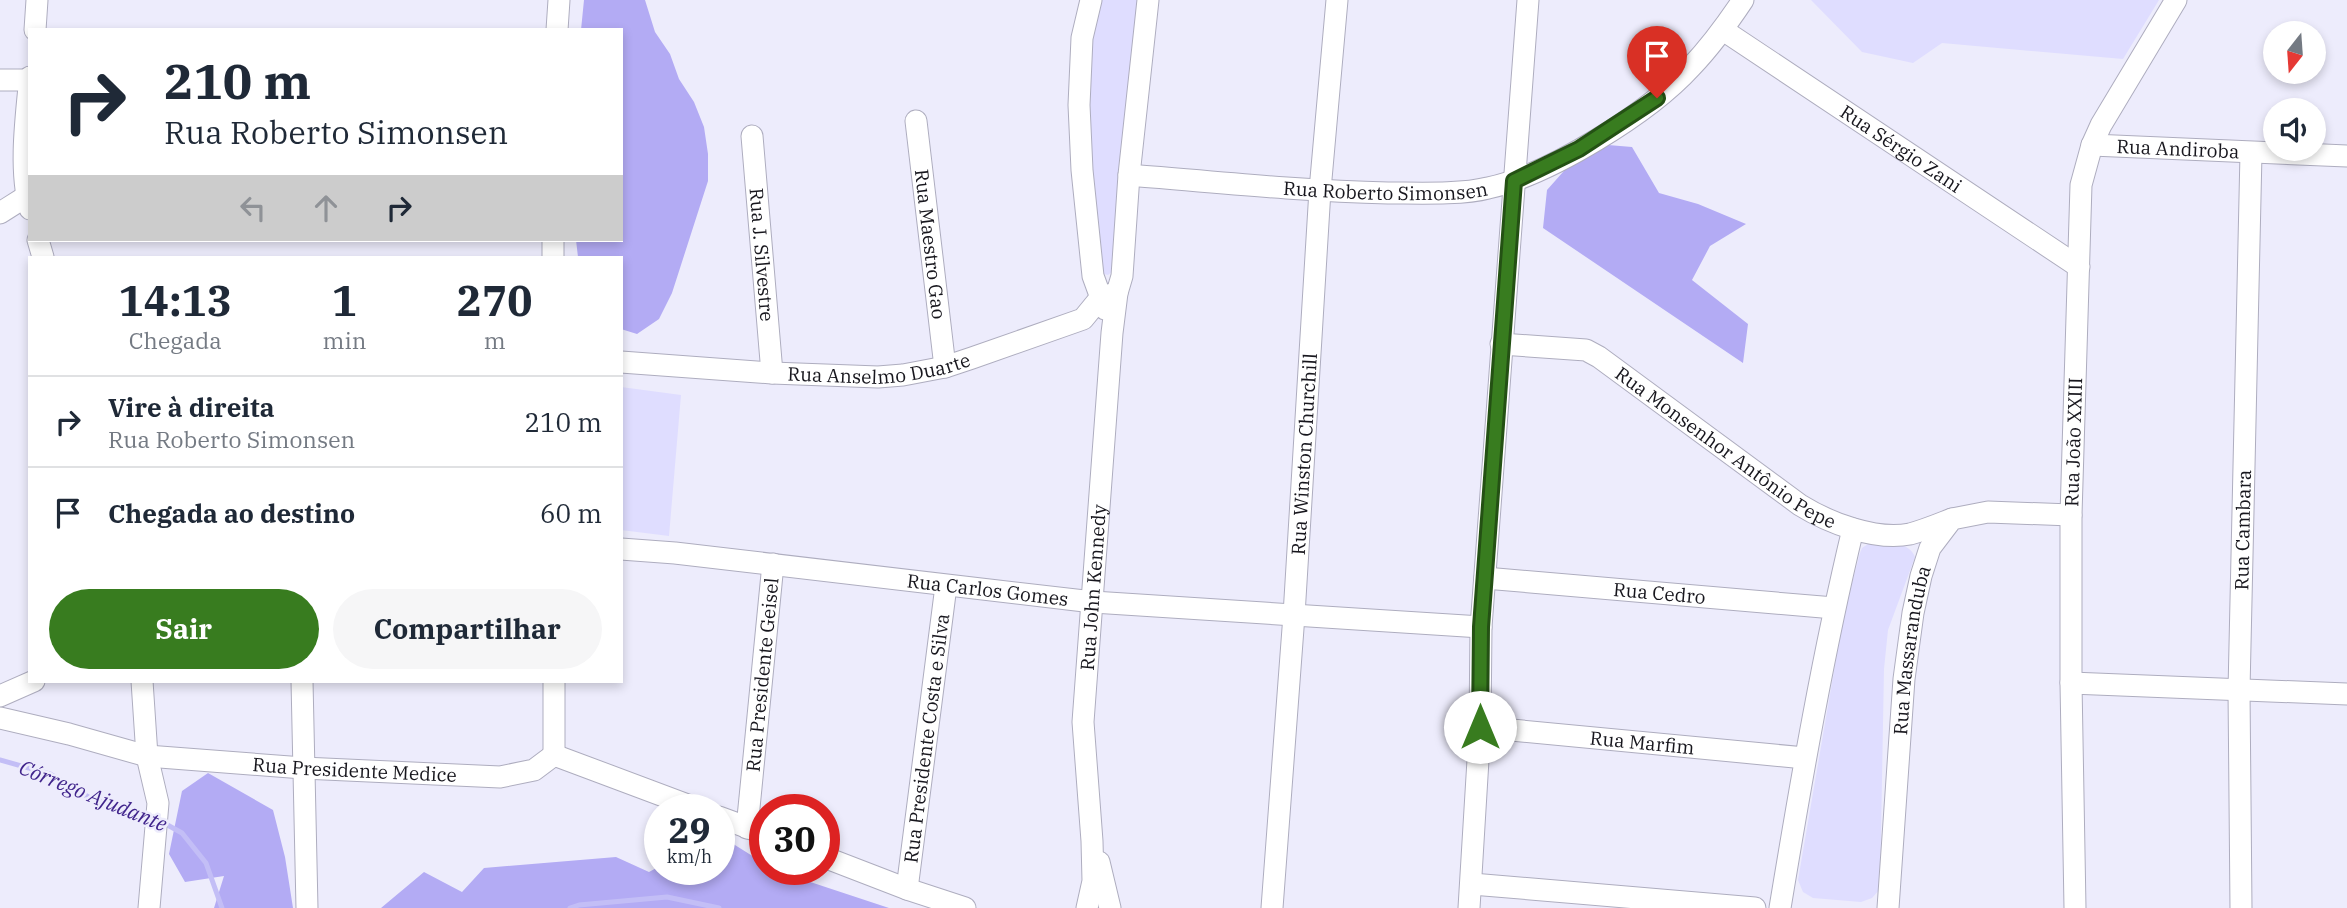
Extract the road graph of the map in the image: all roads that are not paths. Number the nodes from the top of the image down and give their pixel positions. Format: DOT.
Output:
graph roads {
  1 [pos="37,0"];
  2 [pos="559,0"];
  3 [pos="1091,0"];
  4 [pos="1148,0"];
  5 [pos="1337,0"];
  6 [pos="1528,0"];
  7 [pos="1743,0"];
  8 [pos="2176,0"];
  9 [pos="35,28"];
  10 [pos="557,28"];
  11 [pos="1723,30"];
  12 [pos="28,79"];
  13 [pos="0,80"];
  14 [pos="28,104"];
  15 [pos="916,121"];
  16 [pos="752,136"];
  17 [pos="2092,145"];
  18 [pos="2251,153"];
  19 [pos="2347,156"];
  20 [pos="1129,175"];
  21 [pos="1514,181"];
  22 [pos="1320,190"];
  23 [pos="28,200"];
  24 [pos="0,213"];
  25 [pos="2079,267"];
  26 [pos="1109,295"];
  27 [pos="1501,344"];
  28 [pos="623,362"];
  29 [pos="945,367"];
  30 [pos="772,373"];
  31 [pos="2071,515"];
  32 [pos="1952,519"];
  33 [pos="1853,529"];
  34 [pos="623,549"];
  35 [pos="773,564"];
  36 [pos="1485,578"];
  37 [pos="946,586"];
  38 [pos="1093,602"];
  39 [pos="1834,607"];
  40 [pos="1294,615"];
  41 [pos="1481,627"];
  42 [pos="29,683"];
  43 [pos="142,683"];
  44 [pos="302,683"];
  45 [pos="554,683"];
  46 [pos="2071,683"];
  47 [pos="2239,690"];
  48 [pos="2347,694"];
  49 [pos="0,696"];
  50 [pos="0,718"];
  51 [pos="1480,727"];
  52 [pos="554,755"];
  53 [pos="147,756"];
  54 [pos="1805,758"];
  55 [pos="303,768"];
  56 [pos="658,794"];
  57 [pos="758,794"];
  58 [pos="1092,841"];
  59 [pos="840,863"];
  60 [pos="1472,884"];
  61 [pos="907,889"];
  62 [pos="149,908"];
  63 [pos="307,908"];
  64 [pos="965,908"];
  65 [pos="1087,908"];
  66 [pos="1110,908"];
  67 [pos="1272,908"];
  68 [pos="1469,908"];
  69 [pos="1755,908"];
  70 [pos="1780,908"];
  71 [pos="1888,908"];
  72 [pos="2075,908"];
  73 [pos="2241,908"];
  1 -- 9 [label="street"];
  2 -- 10 [label="street"];
  3 -- 26 [label="street, Rua John Kennedy"];
  4 -- 20 [label="street, Rua John Kennedy"];
  5 -- 22 [label="street, Rua Winston Churchill"];
  6 -- 21 [label="street"];
  7 -- 11 [label="street, Rua Roberto Simonsen"];
  8 -- 17 [label="street, Rua João XXIII"];
  11 -- 21 [label="street, Rua Roberto Simonsen"];
  11 -- 25 [label="street, Rua Sérgio Zani"];
  12 -- 13 [label="street"];
  14 -- 23 [label="street"];
  15 -- 29 [label="street, Rua Maestro Gao"];
  16 -- 30 [label="street, Rua J. Silvestre"];
  17 -- 18 [label="street, Rua Andiroba"];
  17 -- 25 [label="street, Rua João XXIII"];
  18 -- 19 [label="street, Rua Andiroba"];
  18 -- 47 [label="street, Rua Cambara"];
  20 -- 22 [label="street, Rua Roberto Simonsen"];
  20 -- 26 [label="street, Rua John Kennedy"];
  21 -- 22 [label="street, Rua Roberto Simonsen"];
  21 -- 27 [label="street"];
  22 -- 40 [label="street, Rua Winston Churchill"];
  23 -- 24 [label="street"];
  25 -- 31 [label="street, Rua João XXIII"];
  26 -- 29 [label="street, Rua Anselmo Duarte"];
  26 -- 38 [label="street, Rua John Kennedy"];
  27 -- 33 [label="street, Rua Monsenhor Antônio Pepe"];
  27 -- 36 [label="street"];
  28 -- 30 [label="street, Rua Anselmo Duarte"];
  29 -- 30 [label="street, Rua Anselmo Duarte"];
  31 -- 32 [label="street"];
  31 -- 46 [label="street, Rua João XXIII"];
  32 -- 33 [label="street, Rua Monsenhor Antônio Pepe"];
  32 -- 71 [label="street, Rua Massaranduba"];
  33 -- 39 [label="street"];
  34 -- 35 [label="street, Rua Carlos Gomes"];
  35 -- 37 [label="street, Rua Carlos Gomes"];
  35 -- 57 [label="street, Rua Presidente Geisel"];
  36 -- 39 [label="street, Rua Cedro"];
  36 -- 41 [label="street"];
  37 -- 38 [label="street, Rua Carlos Gomes"];
  37 -- 61 [label="street, Rua Presidente Costa e Silva"];
  38 -- 40 [label="street, Rua Carlos Gomes"];
  38 -- 58 [label="street, Rua John Kennedy"];
  39 -- 54 [label="street"];
  40 -- 41 [label="street, Rua Carlos Gomes"];
  40 -- 67 [label="street, Rua Winston Churchill"];
  41 -- 51 [label="street"];
  42 -- 49 [label="street"];
  43 -- 53 [label="street"];
  44 -- 55 [label="street"];
  45 -- 52 [label="street"];
  46 -- 47 [label="street"];
  46 -- 72 [label="street, Rua João XXIII"];
  47 -- 48 [label="street"];
  47 -- 73 [label="street, Rua Cambara"];
  50 -- 53 [label="street, Rua Presidente Medice"];
  51 -- 54 [label="street, Rua Marfim"];
  51 -- 60 [label="street"];
  52 -- 55 [label="street, Rua Presidente Medice"];
  52 -- 56 [label="street"];
  53 -- 55 [label="street, Rua Presidente Medice"];
  53 -- 62 [label="street"];
  54 -- 70 [label="street"];
  55 -- 63 [label="street"];
  58 -- 65 [label="street, Rua John Kennedy"];
  58 -- 66 [label="street, Rua John Kennedy"];
  59 -- 61 [label="street"];
  60 -- 68 [label="street"];
  60 -- 69 [label="street"];
  61 -- 64 [label="street"];
}
